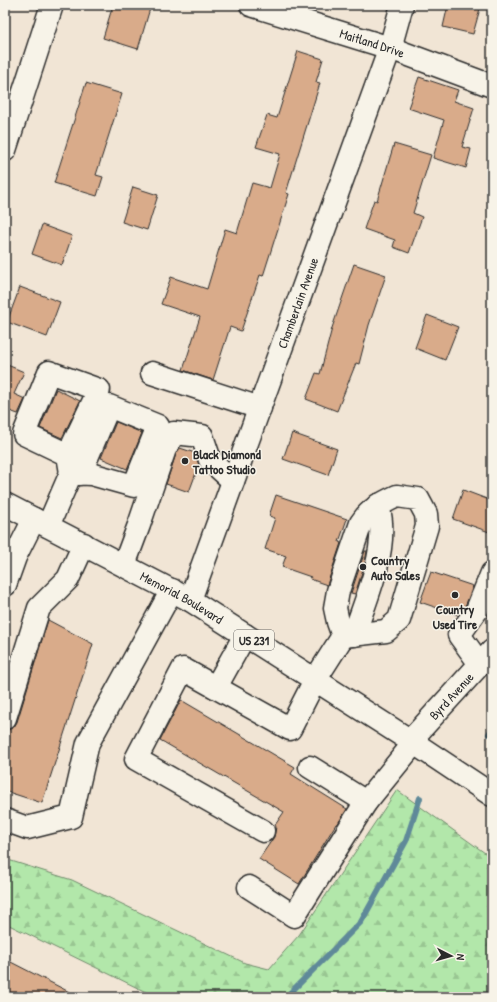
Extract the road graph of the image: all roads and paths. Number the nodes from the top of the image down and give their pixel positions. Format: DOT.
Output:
graph roads {
  1 [pos="52,5"];
  2 [pos="251,5"];
  3 [pos="402,5"];
  4 [pos="390,48"];
  5 [pos="492,86"];
  6 [pos="5,150"];
  7 [pos="152,373"];
  8 [pos="260,408"];
  9 [pos="73,467"];
  10 [pos="233,481"];
  11 [pos="5,504"];
  12 [pos="378,505"];
  13 [pos="41,522"];
  14 [pos="84,544"];
  15 [pos="124,565"];
  16 [pos="492,573"];
  17 [pos="5,585"];
  18 [pos="181,595"];
  19 [pos="245,635"];
  20 [pos="349,635"];
  21 [pos="486,658"];
  22 [pos="315,680"];
  23 [pos="216,687"];
  24 [pos="5,718"];
  25 [pos="412,742"];
  26 [pos="310,767"];
  27 [pos="492,794"];
  28 [pos="366,802"];
  29 [pos="5,820"];
  30 [pos="263,831"];
  31 [pos="249,888"];
  1 -- 6 [label="street"];
  2 -- 4 [label="street, Maitland Drive"];
  3 -- 4 [label="street, Chamberlain Avenue"];
  4 -- 5 [label="street, Maitland Drive"];
  4 -- 8 [label="street, Chamberlain Avenue"];
  7 -- 8 [label="street"];
  8 -- 10 [label="street, Chamberlain Avenue"];
  9 -- 13 [label="street"];
  10 -- 15 [label="street"];
  10 -- 18 [label="street, Chamberlain Avenue"];
  11 -- 13 [label="street, Memorial Boulevard / US 231"];
  12 -- 20 [label="street"];
  12 -- 20 [label="street"];
  12 -- 20 [label="street"];
  13 -- 14 [label="street, Memorial Boulevard / US 231"];
  13 -- 17 [label="street"];
  14 -- 15 [label="street, Memorial Boulevard / US 231"];
  14 -- 24 [label="street"];
  15 -- 18 [label="street, Memorial Boulevard / US 231"];
  16 -- 21 [label="street"];
  18 -- 19 [label="street, Memorial Boulevard / US 231"];
  18 -- 29 [label="street, Chamberlain Avenue"];
  19 -- 22 [label="street, Memorial Boulevard / US 231"];
  19 -- 23 [label="street"];
  20 -- 22 [label="street"];
  21 -- 25 [label="street, Byrd Avenue"];
  22 -- 23 [label="street"];
  22 -- 25 [label="street, Memorial Boulevard / US 231"];
  23 -- 30 [label="street"];
  25 -- 27 [label="street, Memorial Boulevard / US 231"];
  25 -- 28 [label="street, Byrd Avenue"];
  26 -- 28 [label="street"];
  28 -- 31 [label="street, Byrd Avenue"];
}
